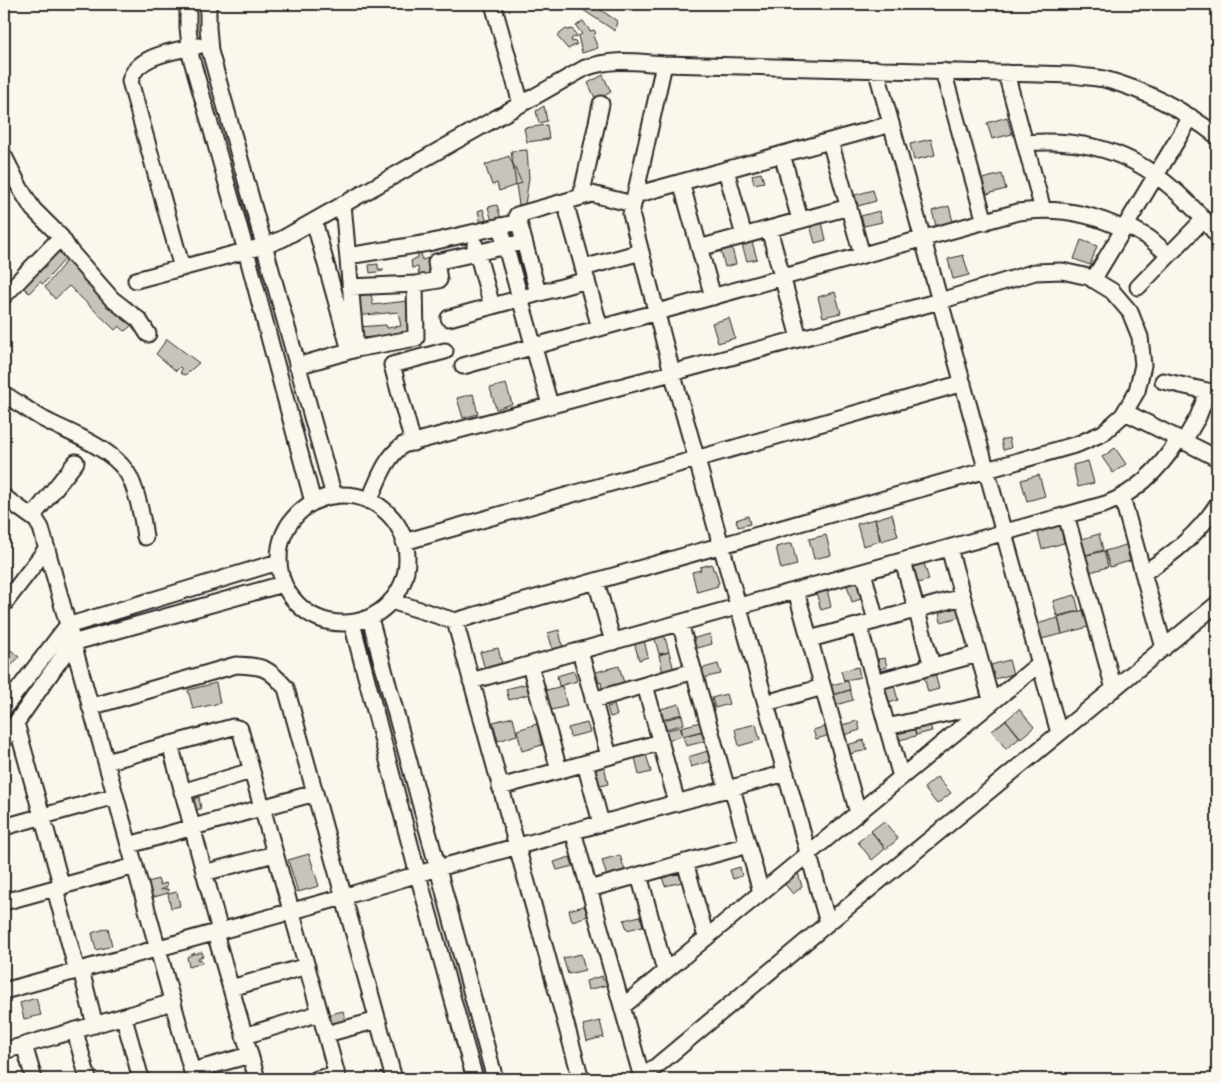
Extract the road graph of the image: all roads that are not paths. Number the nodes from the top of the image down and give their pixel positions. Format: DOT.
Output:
graph roads {
  1 [pos="188,4"];
  2 [pos="208,4"];
  3 [pos="493,4"];
  4 [pos="210,44"];
  5 [pos="190,48"];
  6 [pos="664,64"];
  7 [pos="876,69"];
  8 [pos="943,71"];
  9 [pos="1006,73"];
  10 [pos="521,104"];
  11 [pos="601,104"];
  12 [pos="1191,117"];
  13 [pos="891,124"];
  14 [pos="1217,136"];
  15 [pos="830,141"];
  16 [pos="1025,142"];
  17 [pos="782,154"];
  18 [pos="4,156"];
  19 [pos="726,170"];
  20 [pos="1156,174"];
  21 [pos="681,182"];
  22 [pos="580,198"];
  23 [pos="634,199"];
  24 [pos="565,202"];
  25 [pos="343,204"];
  26 [pos="849,207"];
  27 [pos="1044,210"];
  28 [pos="1204,219"];
  29 [pos="800,220"];
  30 [pos="314,221"];
  31 [pos="519,222"];
  32 [pos="985,222"];
  33 [pos="500,226"];
  34 [pos="1124,227"];
  35 [pos="769,229"];
  36 [pos="471,232"];
  37 [pos="1217,235"];
  38 [pos="744,236"];
  39 [pos="61,237"];
  40 [pos="922,239"];
  41 [pos="524,242"];
  42 [pos="264,246"];
  43 [pos="506,246"];
  44 [pos="699,248"];
  45 [pos="246,250"];
  46 [pos="641,252"];
  47 [pos="477,253"];
  48 [pos="1168,255"];
  49 [pos="348,256"];
  50 [pos="862,256"];
  51 [pos="182,268"];
  52 [pos="585,274"];
  53 [pos="783,278"];
  54 [pos="136,280"];
  55 [pos="1093,280"];
  56 [pos="414,284"];
  57 [pos="350,287"];
  58 [pos="1138,287"];
  59 [pos="538,293"];
  60 [pos="4,296"];
  61 [pos="713,297"];
  62 [pos="520,298"];
  63 [pos="940,301"];
  64 [pos="492,306"];
  65 [pos="657,312"];
  66 [pos="449,318"];
  67 [pos="600,328"];
  68 [pos="148,334"];
  69 [pos="800,338"];
  70 [pos="534,347"];
  71 [pos="353,350"];
  72 [pos="444,351"];
  73 [pos="297,366"];
  74 [pos="462,366"];
  75 [pos="672,372"];
  76 [pos="1163,381"];
  77 [pos="962,383"];
  78 [pos="1213,392"];
  79 [pos="4,394"];
  80 [pos="550,405"];
  81 [pos="1125,412"];
  82 [pos="1182,440"];
  83 [pos="414,443"];
  84 [pos="1217,458"];
  85 [pos="697,459"];
  86 [pos="76,462"];
  87 [pos="987,471"];
  88 [pos="334,496"];
  89 [pos="1122,497"];
  90 [pos="5,500"];
  91 [pos="369,501"];
  92 [pos="313,502"];
  93 [pos="1217,505"];
  94 [pos="1066,516"];
  95 [pos="32,517"];
  96 [pos="1004,533"];
  97 [pos="145,537"];
  98 [pos="404,542"];
  99 [pos="722,546"];
  100 [pos="47,548"];
  101 [pos="949,548"];
  102 [pos="903,561"];
  103 [pos="278,562"];
  104 [pos="863,572"];
  105 [pos="1143,573"];
  106 [pos="596,581"];
  107 [pos="283,584"];
  108 [pos="796,591"];
  109 [pos="962,597"];
  110 [pos="391,601"];
  111 [pos="4,604"];
  112 [pos="1217,604"];
  113 [pos="739,607"];
  114 [pos="916,610"];
  115 [pos="370,618"];
  116 [pos="455,621"];
  117 [pos="876,621"];
  118 [pos="352,623"];
  119 [pos="680,623"];
  120 [pos="68,626"];
  121 [pos="859,626"];
  122 [pos="810,639"];
  123 [pos="613,642"];
  124 [pos="72,643"];
  125 [pos="1164,648"];
  126 [pos="580,651"];
  127 [pos="978,654"];
  128 [pos="1040,663"];
  129 [pos="530,665"];
  130 [pos="932,666"];
  131 [pos="694,671"];
  132 [pos="471,681"];
  133 [pos="875,682"];
  134 [pos="645,685"];
  135 [pos="823,687"];
  136 [pos="1114,689"];
  137 [pos="593,700"];
  138 [pos="766,703"];
  139 [pos="992,703"];
  140 [pos="90,707"];
  141 [pos="4,708"];
  142 [pos="16,723"];
  143 [pos="887,727"];
  144 [pos="1059,733"];
  145 [pos="4,740"];
  146 [pos="660,742"];
  147 [pos="170,744"];
  148 [pos="609,756"];
  149 [pos="106,762"];
  150 [pos="585,763"];
  151 [pos="251,770"];
  152 [pos="559,770"];
  153 [pos="786,773"];
  154 [pos="901,777"];
  155 [pos="500,787"];
  156 [pos="729,789"];
  157 [pos="182,792"];
  158 [pos="315,793"];
  159 [pos="115,796"];
  160 [pos="678,803"];
  161 [pos="262,807"];
  162 [pos="858,813"];
  163 [pos="42,817"];
  164 [pos="602,823"];
  165 [pos="4,827"];
  166 [pos="192,827"];
  167 [pos="573,831"];
  168 [pos="129,845"];
  169 [pos="748,845"];
  170 [pos="517,846"];
  171 [pos="808,853"];
  172 [pos="274,854"];
  173 [pos="685,862"];
  174 [pos="135,866"];
  175 [pos="438,868"];
  176 [pos="204,873"];
  177 [pos="418,874"];
  178 [pos="639,876"];
  179 [pos="58,888"];
  180 [pos="590,889"];
  181 [pos="761,892"];
  182 [pos="343,897"];
  183 [pos="4,902"];
  184 [pos="290,912"];
  185 [pos="828,923"];
  186 [pos="217,932"];
  187 [pos="706,938"];
  188 [pos="158,949"];
  189 [pos="307,966"];
  190 [pos="79,971"];
  191 [pos="665,971"];
  192 [pos="231,988"];
  193 [pos="4,991"];
  194 [pos="173,1002"];
  195 [pos="622,1007"];
  196 [pos="320,1013"];
  197 [pos="124,1018"];
  198 [pos="378,1020"];
  199 [pos="95,1025"];
  200 [pos="75,1031"];
  201 [pos="326,1034"];
  202 [pos="244,1036"];
  203 [pos="24,1045"];
  204 [pos="4,1051"];
  205 [pos="250,1055"];
  206 [pos="193,1075"];
  207 [pos="337,1076"];
  208 [pos="34,1079"];
  209 [pos="88,1079"];
  210 [pos="141,1079"];
  211 [pos="256,1079"];
  212 [pos="317,1079"];
  213 [pos="394,1079"];
  214 [pos="475,1079"];
  215 [pos="495,1079"];
  216 [pos="581,1079"];
  217 [pos="641,1079"];
  1 -- 5 [label="street"];
  2 -- 4 [label="street"];
  3 -- 10 [label="street"];
  4 -- 5 [label="street"];
  4 -- 42 [label="street"];
  5 -- 45 [label="street"];
  5 -- 51 [label="street"];
  6 -- 7 [label="street"];
  6 -- 10 [label="street"];
  6 -- 23 [label="street"];
  7 -- 8 [label="street"];
  7 -- 13 [label="street"];
  8 -- 9 [label="street"];
  8 -- 32 [label="street"];
  9 -- 12 [label="street"];
  9 -- 16 [label="street"];
  10 -- 25 [label="street"];
  11 -- 22 [label="street"];
  12 -- 14 [label="street"];
  12 -- 20 [label="street"];
  13 -- 15 [label="street"];
  13 -- 40 [label="street"];
  15 -- 17 [label="street"];
  15 -- 26 [label="street"];
  16 -- 20 [label="street"];
  16 -- 27 [label="street"];
  17 -- 19 [label="street"];
  17 -- 29 [label="street"];
  18 -- 39 [label="street"];
  19 -- 21 [label="street"];
  19 -- 38 [label="street"];
  20 -- 28 [label="street"];
  20 -- 34 [label="street"];
  21 -- 23 [label="street"];
  21 -- 44 [label="street"];
  22 -- 23 [label="street"];
  22 -- 24 [label="street"];
  23 -- 46 [label="street"];
  24 -- 31 [label="street"];
  24 -- 52 [label="street"];
  25 -- 30 [label="street"];
  25 -- 49 [label="street"];
  26 -- 29 [label="street"];
  26 -- 50 [label="street"];
  27 -- 32 [label="street"];
  27 -- 34 [label="street"];
  28 -- 37 [label="street"];
  28 -- 48 [label="street"];
  29 -- 35 [label="street"];
  30 -- 42 [label="street"];
  30 -- 71 [label="street"];
  31 -- 33 [label="street"];
  31 -- 41 [label="street"];
  32 -- 40 [label="street"];
  33 -- 36 [label="street"];
  33 -- 43 [label="street"];
  34 -- 48 [label="street"];
  34 -- 55 [label="street"];
  35 -- 38 [label="street"];
  35 -- 53 [label="street"];
  36 -- 47 [label="street"];
  36 -- 49 [label="street"];
  38 -- 44 [label="street"];
  39 -- 60 [label="street"];
  39 -- 68 [label="street"];
  40 -- 50 [label="street"];
  40 -- 63 [label="street"];
  41 -- 43 [label="street"];
  41 -- 59 [label="street"];
  42 -- 45 [label="street"];
  42 -- 73 [label="street"];
  43 -- 47 [label="street"];
  43 -- 62 [label="street"];
  44 -- 61 [label="street"];
  45 -- 51 [label="street"];
  45 -- 92 [label="street"];
  46 -- 52 [label="street"];
  46 -- 65 [label="street"];
  47 -- 56 [label="street"];
  47 -- 64 [label="street"];
  48 -- 58 [label="street"];
  49 -- 57 [label="street"];
  50 -- 53 [label="street"];
  51 -- 54 [label="street"];
  52 -- 59 [label="street"];
  52 -- 67 [label="street"];
  53 -- 61 [label="street"];
  53 -- 69 [label="street"];
  55 -- 63 [label="street"];
  55 -- 81 [label="street"];
  56 -- 57 [label="street"];
  56 -- 71 [label="street"];
  57 -- 71 [label="street"];
  59 -- 62 [label="street"];
  61 -- 65 [label="street"];
  62 -- 64 [label="street"];
  62 -- 70 [label="street"];
  63 -- 69 [label="street"];
  63 -- 77 [label="street"];
  64 -- 66 [label="street"];
  65 -- 67 [label="street"];
  65 -- 75 [label="street"];
  67 -- 70 [label="street"];
  69 -- 75 [label="street"];
  70 -- 74 [label="street"];
  70 -- 80 [label="street"];
  71 -- 73 [label="street"];
  72 -- 83 [label="street"];
  73 -- 88 [label="street"];
  75 -- 80 [label="street"];
  75 -- 85 [label="street"];
  76 -- 78 [label="street"];
  77 -- 85 [label="street"];
  77 -- 87 [label="street"];
  78 -- 82 [label="street"];
  79 -- 97 [label="street"];
  80 -- 83 [label="street"];
  81 -- 82 [label="street"];
  81 -- 87 [label="street"];
  82 -- 84 [label="street"];
  82 -- 89 [label="street"];
  83 -- 91 [label="street"];
  85 -- 98 [label="street"];
  85 -- 99 [label="street"];
  86 -- 95 [label="street"];
  87 -- 96 [label="street"];
  87 -- 99 [label="street"];
  88 -- 91 [label="street"];
  88 -- 92 [label="street"];
  89 -- 94 [label="street"];
  89 -- 105 [label="street"];
  90 -- 95 [label="street"];
  91 -- 98 [label="street"];
  92 -- 103 [label="street"];
  93 -- 105 [label="street"];
  94 -- 96 [label="street"];
  94 -- 136 [label="street"];
  95 -- 100 [label="street"];
  96 -- 101 [label="street"];
  96 -- 128 [label="street"];
  98 -- 110 [label="street"];
  99 -- 106 [label="street"];
  99 -- 113 [label="street"];
  100 -- 111 [label="street"];
  100 -- 120 [label="street"];
  101 -- 102 [label="street"];
  101 -- 109 [label="street"];
  102 -- 104 [label="street"];
  102 -- 114 [label="street"];
  103 -- 107 [label="street"];
  103 -- 120 [label="street"];
  104 -- 108 [label="street"];
  104 -- 117 [label="street"];
  105 -- 125 [label="street"];
  106 -- 116 [label="street"];
  106 -- 123 [label="street"];
  107 -- 118 [label="street"];
  107 -- 124 [label="street"];
  108 -- 113 [label="street"];
  108 -- 122 [label="street"];
  109 -- 114 [label="street"];
  109 -- 127 [label="street"];
  110 -- 115 [label="street"];
  110 -- 116 [label="street"];
  112 -- 125 [label="street"];
  113 -- 119 [label="street"];
  113 -- 138 [label="street"];
  114 -- 117 [label="street"];
  114 -- 130 [label="street"];
  115 -- 118 [label="street"];
  115 -- 175 [label="street"];
  116 -- 132 [label="street"];
  117 -- 121 [label="street"];
  118 -- 177 [label="street"];
  119 -- 123 [label="street"];
  119 -- 131 [label="street"];
  120 -- 124 [label="street"];
  120 -- 141 [label="street"];
  121 -- 122 [label="street"];
  121 -- 133 [label="street"];
  122 -- 135 [label="street"];
  123 -- 126 [label="street"];
  124 -- 140 [label="street"];
  124 -- 142 [label="street"];
  125 -- 136 [label="street"];
  126 -- 129 [label="street"];
  126 -- 137 [label="street"];
  127 -- 130 [label="street"];
  127 -- 139 [label="street"];
  128 -- 139 [label="street"];
  128 -- 144 [label="street"];
  129 -- 132 [label="street"];
  129 -- 152 [label="street"];
  130 -- 133 [label="street"];
  131 -- 134 [label="street"];
  131 -- 156 [label="street"];
  132 -- 155 [label="street"];
  133 -- 143 [label="street"];
  134 -- 137 [label="street"];
  134 -- 146 [label="street"];
  135 -- 138 [label="street"];
  135 -- 162 [label="street"];
  136 -- 144 [label="street"];
  137 -- 148 [label="street"];
  138 -- 153 [label="street"];
  139 -- 143 [label="street"];
  139 -- 154 [label="street"];
  140 -- 149 [label="street"];
  140 -- 158 [label="street"];
  142 -- 145 [label="street"];
  142 -- 163 [label="street"];
  143 -- 154 [label="street"];
  144 -- 185 [label="street"];
  146 -- 148 [label="street"];
  146 -- 160 [label="street"];
  147 -- 149 [label="street"];
  147 -- 151 [label="street"];
  147 -- 157 [label="street"];
  148 -- 150 [label="street"];
  149 -- 159 [label="street"];
  150 -- 152 [label="street"];
  150 -- 164 [label="street"];
  151 -- 157 [label="street"];
  151 -- 161 [label="street"];
  152 -- 155 [label="street"];
  153 -- 156 [label="street"];
  153 -- 171 [label="street"];
  154 -- 162 [label="street"];
  155 -- 170 [label="street"];
  156 -- 160 [label="street"];
  156 -- 169 [label="street"];
  157 -- 166 [label="street"];
  158 -- 161 [label="street"];
  158 -- 182 [label="street"];
  159 -- 163 [label="street"];
  159 -- 168 [label="street"];
  160 -- 164 [label="street"];
  161 -- 166 [label="street"];
  161 -- 172 [label="street"];
  162 -- 171 [label="street"];
  163 -- 165 [label="street"];
  163 -- 179 [label="street"];
  164 -- 167 [label="street"];
  166 -- 168 [label="street"];
  166 -- 176 [label="street"];
  167 -- 170 [label="street"];
  167 -- 180 [label="street"];
  168 -- 174 [label="street"];
  169 -- 173 [label="street"];
  169 -- 181 [label="street"];
  170 -- 175 [label="street"];
  170 -- 216 [label="street"];
  171 -- 181 [label="street"];
  171 -- 185 [label="street"];
  172 -- 176 [label="street"];
  172 -- 184 [label="street"];
  173 -- 178 [label="street"];
  173 -- 187 [label="street"];
  174 -- 179 [label="street"];
  174 -- 188 [label="street"];
  175 -- 177 [label="street"];
  175 -- 215 [label="street"];
  176 -- 186 [label="street"];
  177 -- 182 [label="street"];
  177 -- 214 [label="street"];
  178 -- 180 [label="street"];
  178 -- 191 [label="street"];
  179 -- 183 [label="street"];
  179 -- 190 [label="street"];
  180 -- 195 [label="street"];
  181 -- 187 [label="street"];
  182 -- 184 [label="street"];
  182 -- 198 [label="street"];
  184 -- 186 [label="street"];
  184 -- 189 [label="street"];
  185 -- 217 [label="street"];
  186 -- 188 [label="street"];
  186 -- 192 [label="street"];
  187 -- 191 [label="street"];
  188 -- 190 [label="street"];
  188 -- 194 [label="street"];
  189 -- 192 [label="street"];
  189 -- 196 [label="street"];
  190 -- 193 [label="street"];
  190 -- 199 [label="street"];
  191 -- 195 [label="street"];
  192 -- 202 [label="street"];
  194 -- 197 [label="street"];
  194 -- 206 [label="street"];
  195 -- 217 [label="street"];
  196 -- 201 [label="street"];
  196 -- 202 [label="street"];
  197 -- 199 [label="street"];
  197 -- 210 [label="street"];
  198 -- 201 [label="street"];
  198 -- 213 [label="street"];
  199 -- 200 [label="street"];
  200 -- 203 [label="street"];
  200 -- 209 [label="street"];
  201 -- 207 [label="street"];
  202 -- 205 [label="street"];
  203 -- 204 [label="street"];
  203 -- 208 [label="street"];
  205 -- 206 [label="street"];
  205 -- 211 [label="street"];
  207 -- 212 [label="street"];
}
